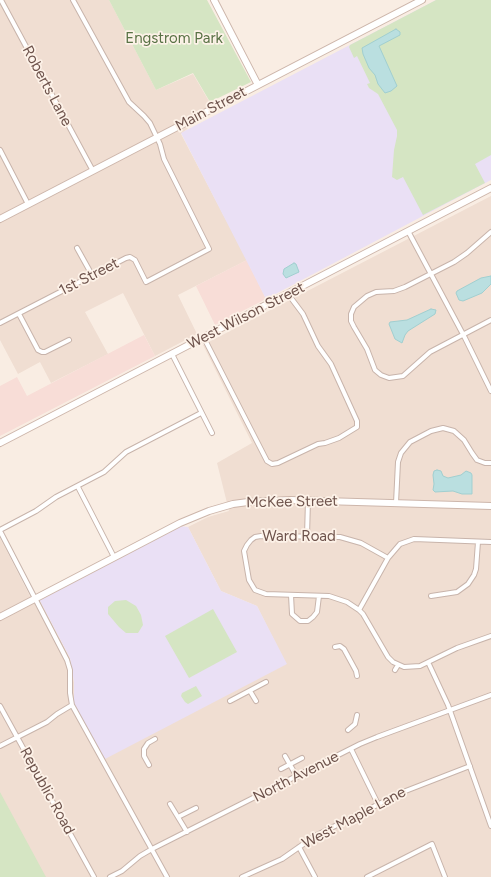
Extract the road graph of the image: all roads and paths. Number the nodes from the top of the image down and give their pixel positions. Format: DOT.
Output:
graph roads {
  1 [pos="1,0"];
  2 [pos="73,0"];
  3 [pos="214,0"];
  4 [pos="422,0"];
  5 [pos="258,85"];
  6 [pos="157,138"];
  7 [pos="0,150"];
  8 [pos="93,171"];
  9 [pos="491,188"];
  10 [pos="28,204"];
  11 [pos="0,219"];
  12 [pos="408,231"];
  13 [pos="491,232"];
  14 [pos="77,248"];
  15 [pos="431,274"];
  16 [pos="92,275"];
  17 [pos="288,294"];
  18 [pos="19,314"];
  19 [pos="491,320"];
  20 [pos="0,323"];
  21 [pos="463,334"];
  22 [pos="204,338"];
  23 [pos="68,340"];
  24 [pos="172,354"];
  25 [pos="491,392"];
  26 [pos="202,413"];
  27 [pos="212,433"];
  28 [pos="0,443"];
  29 [pos="491,463"];
  30 [pos="78,487"];
  31 [pos="308,500"];
  32 [pos="396,503"];
  33 [pos="491,506"];
  34 [pos="0,530"];
  35 [pos="307,536"];
  36 [pos="478,542"];
  37 [pos="491,542"];
  38 [pos="114,557"];
  39 [pos="388,558"];
  40 [pos="291,595"];
  41 [pos="319,596"];
  42 [pos="431,596"];
  43 [pos="35,598"];
  44 [pos="359,610"];
  45 [pos="0,617"];
  46 [pos="491,636"];
  47 [pos="334,647"];
  48 [pos="428,662"];
  49 [pos="398,665"];
  50 [pos="395,670"];
  51 [pos="357,676"];
  52 [pos="266,682"];
  53 [pos="250,691"];
  54 [pos="491,695"];
  55 [pos="230,701"];
  56 [pos="256,701"];
  57 [pos="72,705"];
  58 [pos="0,706"];
  59 [pos="449,710"];
  60 [pos="357,715"];
  61 [pos="348,730"];
  62 [pos="17,737"];
  63 [pos="155,739"];
  64 [pos="0,746"];
  65 [pos="351,749"];
  66 [pos="285,756"];
  67 [pos="302,758"];
  68 [pos="149,765"];
  69 [pos="290,765"];
  70 [pos="470,766"];
  71 [pos="281,769"];
  72 [pos="297,777"];
  73 [pos="170,804"];
  74 [pos="378,804"];
  75 [pos="196,808"];
  76 [pos="178,817"];
  77 [pos="491,826"];
  78 [pos="187,832"];
  79 [pos="299,846"];
  80 [pos="152,849"];
  81 [pos="94,877"];
  82 [pos="110,877"];
  83 [pos="167,877"];
  84 [pos="242,877"];
  85 [pos="315,877"];
  86 [pos="367,877"];
  87 [pos="446,877"];
  1 -- 8 [label="street, Roberts Lane"];
  2 -- 6 [label="street"];
  3 -- 5 [label="main road"];
  4 -- 5 [label="main road, Main Street"];
  5 -- 6 [label="main road, Main Street"];
  6 -- 8 [label="main road, Main Street"];
  6 -- 16 [label="street, 1st Street"];
  7 -- 10 [label="street"];
  8 -- 10 [label="main road, Main Street"];
  9 -- 12 [label="main road, West Wilson Street"];
  10 -- 11 [label="main road, Main Street"];
  12 -- 15 [label="street"];
  12 -- 17 [label="main road, West Wilson Street"];
  13 -- 15 [label="street"];
  14 -- 16 [label="street"];
  15 -- 21 [label="street"];
  15 -- 21 [label="street"];
  16 -- 18 [label="street, 1st Street"];
  17 -- 22 [label="main road, West Wilson Street"];
  17 -- 22 [label="street"];
  18 -- 20 [label="street, 1st Street"];
  18 -- 23 [label="street"];
  19 -- 21 [label="street"];
  21 -- 25 [label="street"];
  22 -- 24 [label="main road, West Wilson Street"];
  24 -- 26 [label="street"];
  24 -- 28 [label="main road, West Wilson Street"];
  26 -- 27 [label="street"];
  26 -- 30 [label="street"];
  29 -- 32 [label="street"];
  30 -- 34 [label="street"];
  30 -- 38 [label="street"];
  31 -- 32 [label="main road, McKee Street"];
  31 -- 35 [label="street"];
  31 -- 38 [label="main road, McKee Street"];
  32 -- 33 [label="main road, McKee Street"];
  34 -- 43 [label="street"];
  35 -- 39 [label="street, Ward Road"];
  35 -- 40 [label="street, Ward Road"];
  36 -- 37 [label="street"];
  36 -- 39 [label="street"];
  36 -- 42 [label="street"];
  38 -- 43 [label="main road, McKee Street"];
  39 -- 44 [label="street"];
  40 -- 41 [label="street"];
  40 -- 41 [label="street"];
  41 -- 44 [label="street"];
  43 -- 45 [label="main road, McKee Street"];
  43 -- 57 [label="street"];
  44 -- 49 [label="street"];
  46 -- 48 [label="street"];
  47 -- 51 [label="street"];
  48 -- 49 [label="street"];
  48 -- 59 [label="street"];
  49 -- 50 [label="street"];
  52 -- 53 [label="street"];
  53 -- 55 [label="street"];
  53 -- 56 [label="street"];
  54 -- 59 [label="street, North Avenue"];
  57 -- 62 [label="street"];
  57 -- 80 [label="street"];
  58 -- 62 [label="street, Republic Road"];
  59 -- 65 [label="street, North Avenue"];
  59 -- 70 [label="street"];
  60 -- 61 [label="street"];
  62 -- 64 [label="street"];
  62 -- 81 [label="street, Republic Road"];
  63 -- 68 [label="street"];
  65 -- 72 [label="street, North Avenue"];
  65 -- 74 [label="street"];
  66 -- 69 [label="street"];
  67 -- 69 [label="street"];
  69 -- 71 [label="street"];
  69 -- 72 [label="street"];
  70 -- 74 [label="street, West Maple Lane"];
  70 -- 77 [label="street"];
  72 -- 78 [label="street, North Avenue"];
  73 -- 76 [label="street"];
  74 -- 79 [label="street, West Maple Lane"];
  75 -- 76 [label="street"];
  76 -- 78 [label="street"];
  78 -- 80 [label="street, North Avenue"];
  79 -- 84 [label="street, West Maple Lane"];
  79 -- 85 [label="street"];
  80 -- 82 [label="street, North Avenue"];
  80 -- 83 [label="street"];
  86 -- 87 [label="street"];
}
